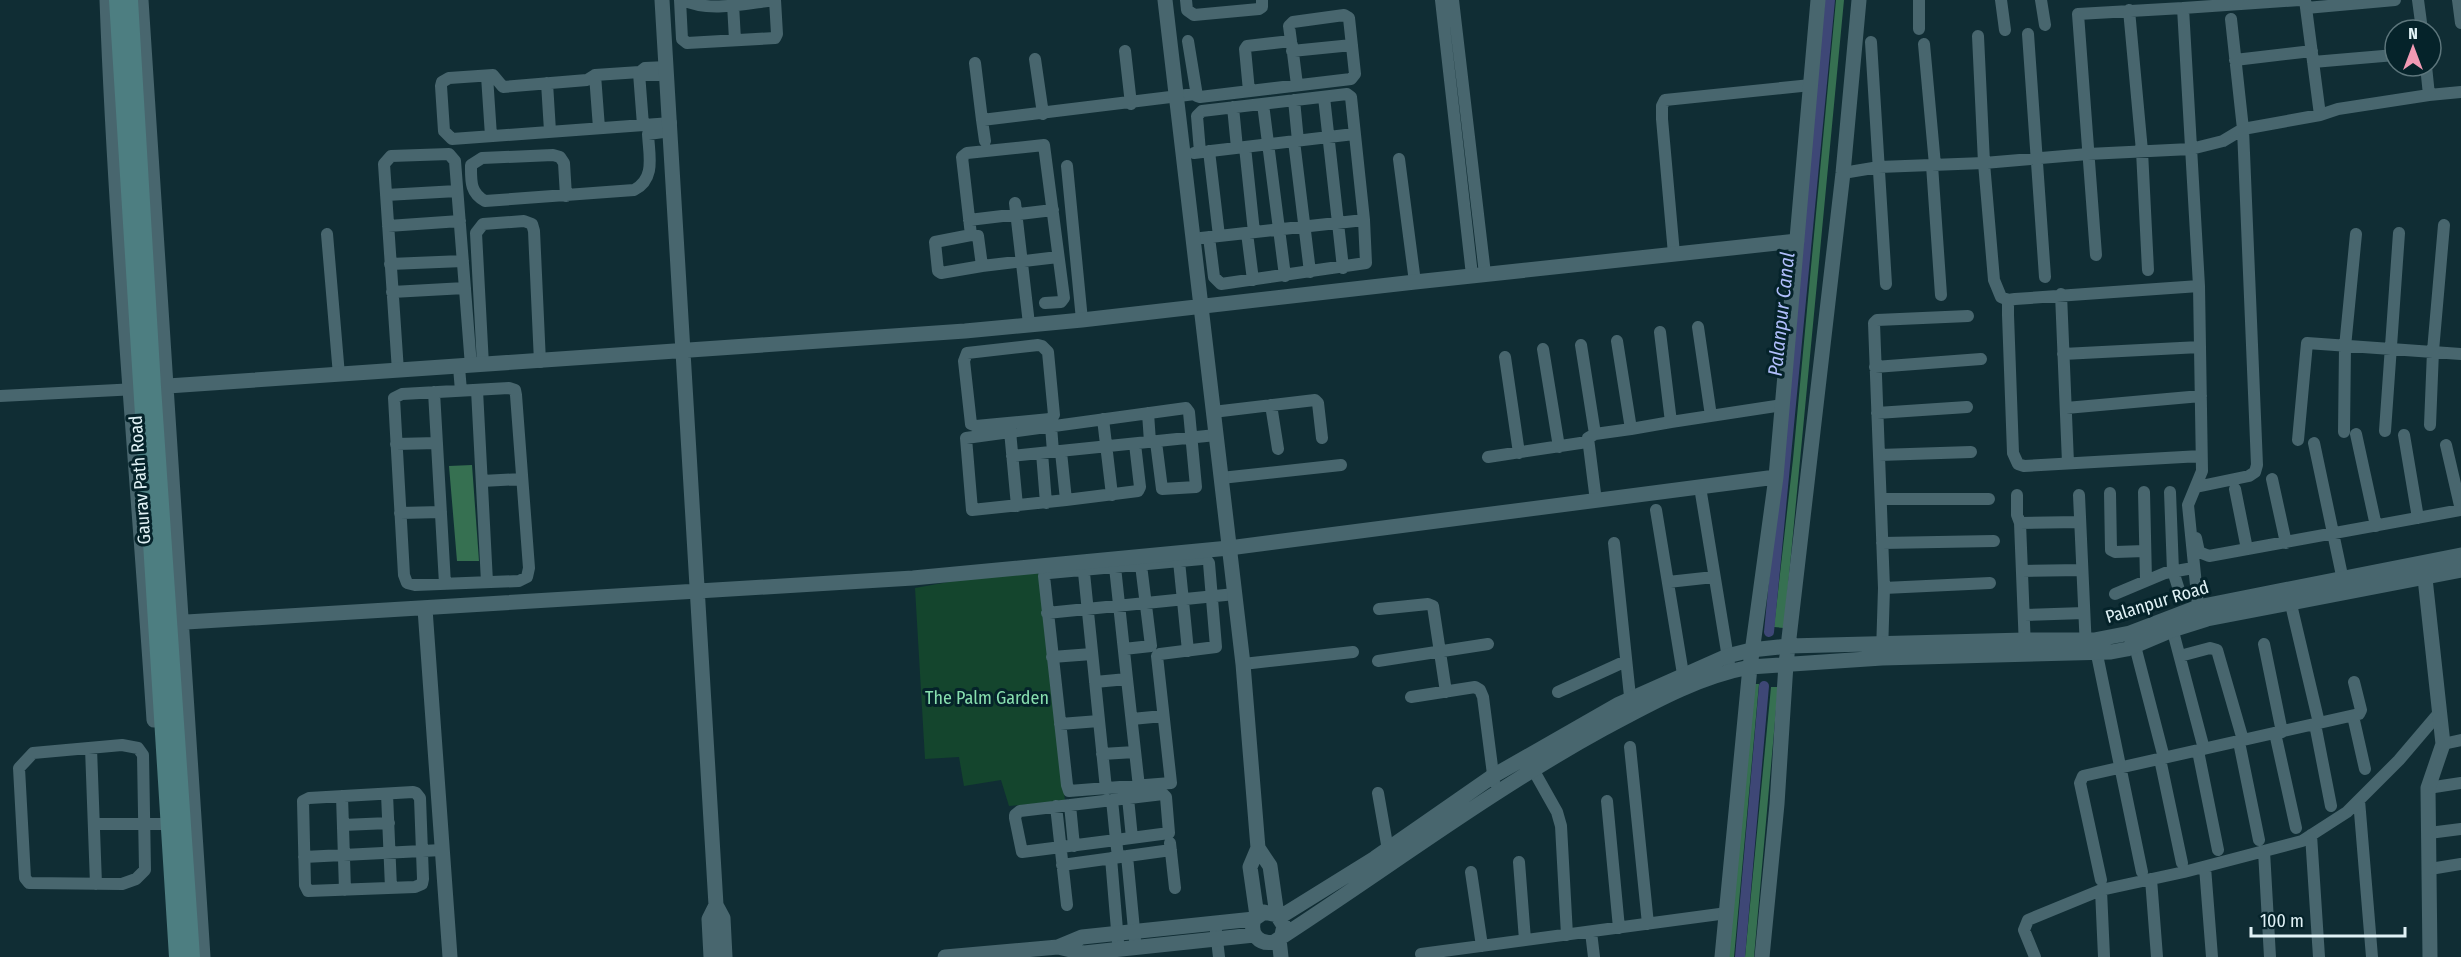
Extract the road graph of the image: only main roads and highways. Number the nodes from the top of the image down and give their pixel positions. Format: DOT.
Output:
graph roads {
  1 [pos="117,0"];
  2 [pos="130,0"];
  3 [pos="148,388"];
  4 [pos="177,957"];
  5 [pos="192,957"];
  1 -- 3 [label="main road, Gaurav Path Road"];
  2 -- 3 [label="main road, Gaurav Path Road"];
  3 -- 4 [label="main road, Gaurav Path Road"];
  3 -- 5 [label="main road, Gaurav Path Road"];
}
